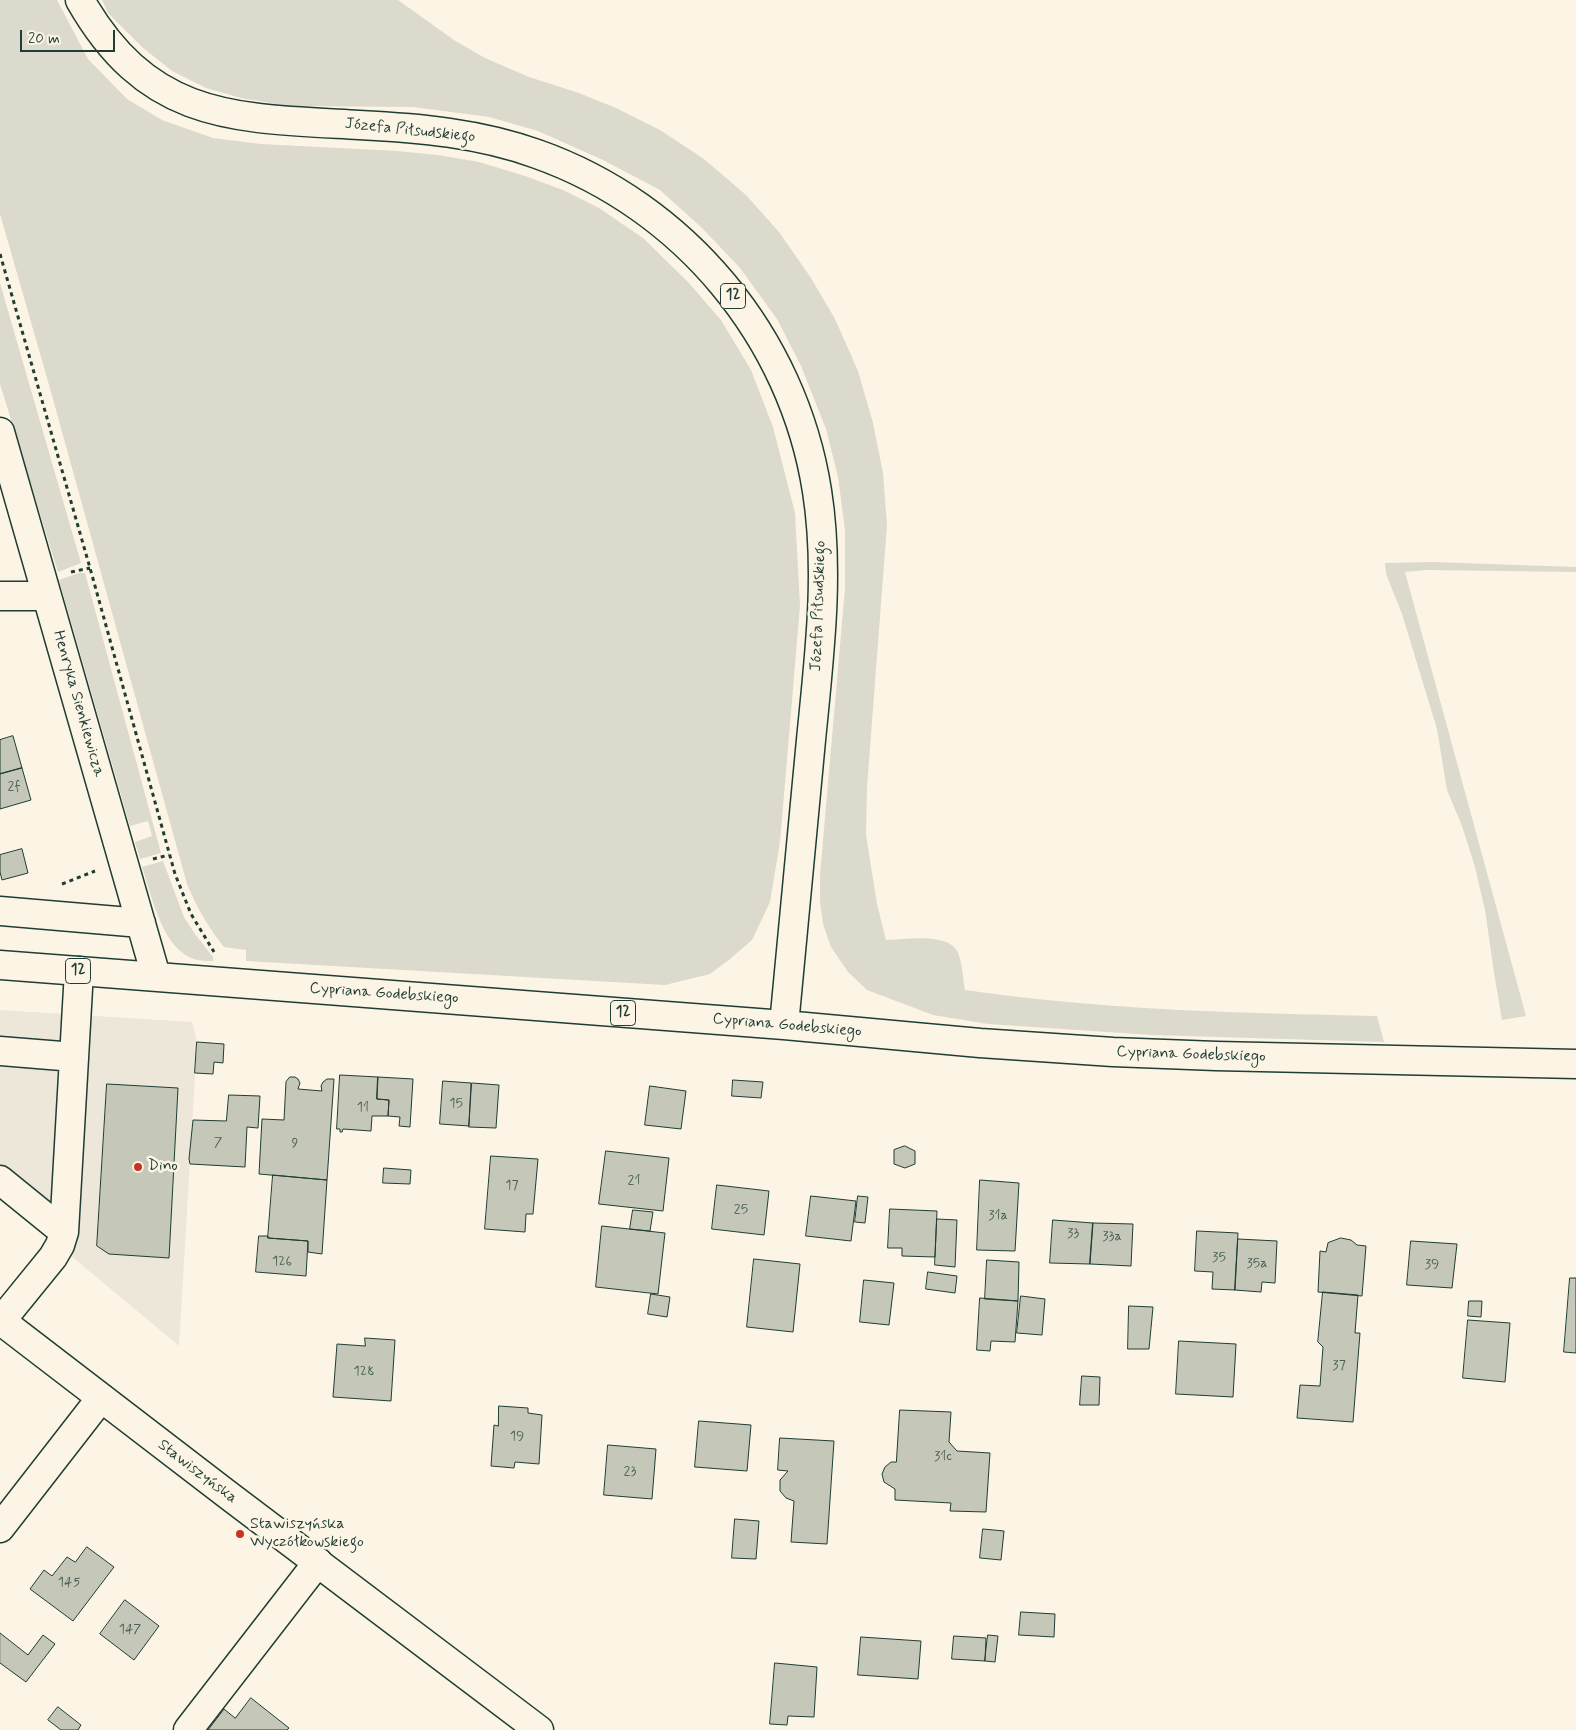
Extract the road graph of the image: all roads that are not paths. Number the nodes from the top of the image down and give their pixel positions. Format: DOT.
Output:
graph roads {
  1 [pos="80,0"];
  2 [pos="0,432"];
  3 [pos="0,596"];
  4 [pos="47,596"];
  5 [pos="0,911"];
  6 [pos="140,923"];
  7 [pos="0,965"];
  8 [pos="79,971"];
  9 [pos="156,976"];
  10 [pos="784,1025"];
  11 [pos="0,1051"];
  12 [pos="74,1057"];
  13 [pos="1576,1064"];
  14 [pos="0,1180"];
  15 [pos="64,1232"];
  16 [pos="1,1320"];
  17 [pos="100,1398"];
  18 [pos="0,1528"];
  19 [pos="318,1562"];
  20 [pos="188,1730"];
  21 [pos="539,1730"];
  1 -- 10 [label="main road, Józefa Piłsudskiego / 12"];
  2 -- 4 [label="main road, Henryka Sienkiewicza"];
  3 -- 4 [label="main road"];
  4 -- 6 [label="main road, Henryka Sienkiewicza"];
  5 -- 6 [label="main road"];
  6 -- 9 [label="main road, Henryka Sienkiewicza"];
  7 -- 8 [label="main road, Cypriana Godebskiego / 12"];
  8 -- 9 [label="main road, Cypriana Godebskiego / 12"];
  8 -- 12 [label="main road"];
  9 -- 10 [label="main road, Cypriana Godebskiego / 12"];
  10 -- 13 [label="main road, Cypriana Godebskiego"];
  11 -- 12 [label="main road"];
  12 -- 15 [label="main road"];
  14 -- 15 [label="main road"];
  15 -- 16 [label="main road"];
  16 -- 17 [label="main road, Stawiszyńska"];
  17 -- 18 [label="main road"];
  17 -- 19 [label="main road, Stawiszyńska"];
  19 -- 20 [label="main road"];
  19 -- 21 [label="main road, Stawiszyńska"];
}
